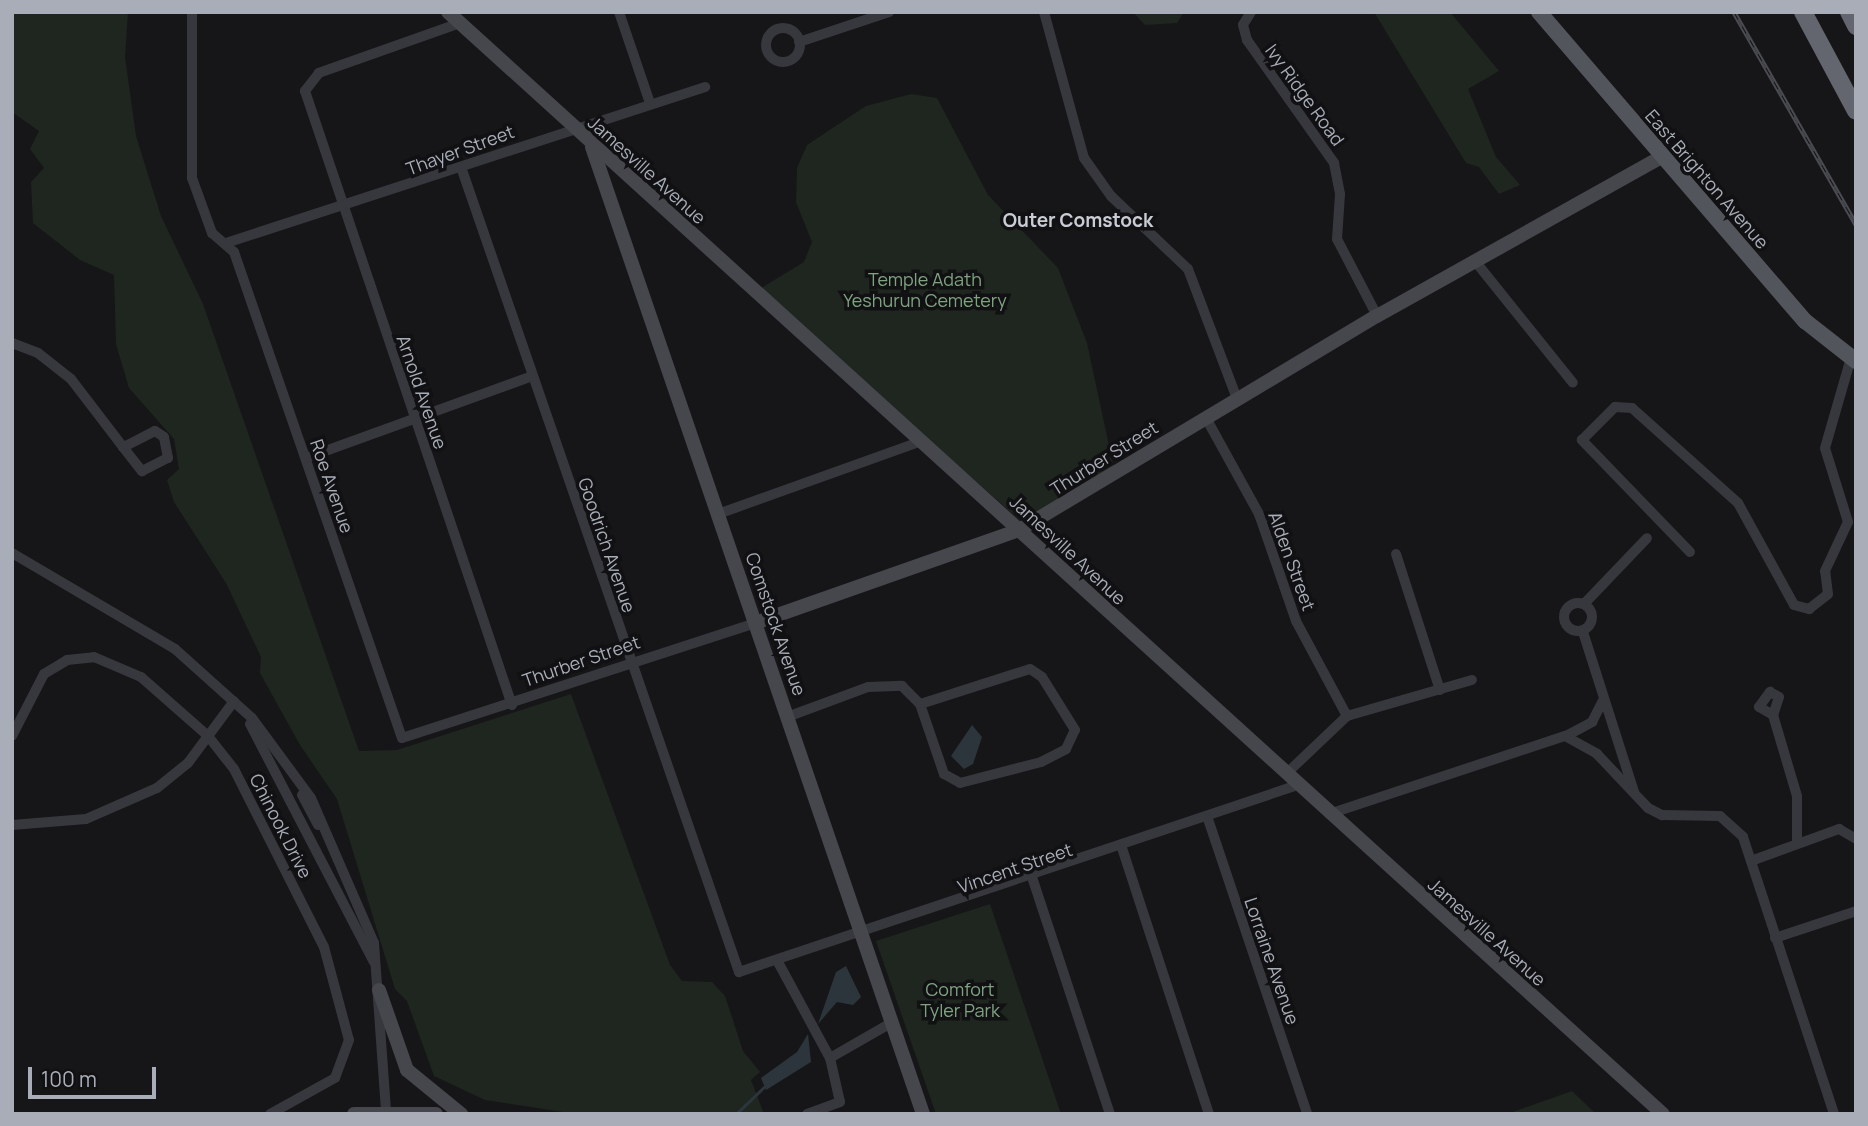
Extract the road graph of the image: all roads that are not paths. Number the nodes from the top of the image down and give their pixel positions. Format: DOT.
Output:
graph roads {
  1 [pos="192,12"];
  2 [pos="448,12"];
  3 [pos="619,12"];
  4 [pos="889,12"];
  5 [pos="1044,12"];
  6 [pos="1251,12"];
  7 [pos="1539,12"];
  8 [pos="1803,12"];
  9 [pos="1849,12"];
  10 [pos="460,23"];
  11 [pos="1856,26"];
  12 [pos="799,42"];
  13 [pos="705,87"];
  14 [pos="650,103"];
  15 [pos="1856,111"];
  16 [pos="573,128"];
  17 [pos="592,146"];
  18 [pos="1662,158"];
  19 [pos="461,167"];
  20 [pos="344,207"];
  21 [pos="226,243"];
  22 [pos="1475,261"];
  23 [pos="1377,316"];
  24 [pos="12,343"];
  25 [pos="1854,360"];
  26 [pos="532,376"];
  27 [pos="1573,383"];
  28 [pos="1237,399"];
  29 [pos="1206,418"];
  30 [pos="414,419"];
  31 [pos="919,442"];
  32 [pos="124,447"];
  33 [pos="306,458"];
  34 [pos="718,514"];
  35 [pos="1019,530"];
  36 [pos="1647,538"];
  37 [pos="1690,552"];
  38 [pos="12,553"];
  39 [pos="1396,554"];
  40 [pos="1584,604"];
  41 [pos="755,623"];
  42 [pos="1583,632"];
  43 [pos="631,664"];
  44 [pos="1472,680"];
  45 [pos="1440,690"];
  46 [pos="1603,698"];
  47 [pos="233,701"];
  48 [pos="920,704"];
  49 [pos="512,705"];
  50 [pos="1773,715"];
  51 [pos="1346,716"];
  52 [pos="787,717"];
  53 [pos="12,736"];
  54 [pos="208,736"];
  55 [pos="1565,736"];
  56 [pos="405,740"];
  57 [pos="1286,774"];
  58 [pos="1298,785"];
  59 [pos="1636,796"];
  60 [pos="308,800"];
  61 [pos="290,806"];
  62 [pos="1329,814"];
  63 [pos="1208,819"];
  64 [pos="321,823"];
  65 [pos="12,825"];
  66 [pos="304,833"];
  67 [pos="1853,836"];
  68 [pos="1797,842"];
  69 [pos="1122,848"];
  70 [pos="1751,861"];
  71 [pos="1032,877"];
  72 [pos="1856,911"];
  73 [pos="862,935"];
  74 [pos="1775,938"];
  75 [pos="778,962"];
  76 [pos="378,970"];
  77 [pos="739,972"];
  78 [pos="379,990"];
  79 [pos="891,1023"];
  80 [pos="830,1058"];
  81 [pos="386,1110"];
  82 [pos="270,1114"];
  83 [pos="354,1114"];
  84 [pos="436,1114"];
  85 [pos="461,1114"];
  86 [pos="807,1114"];
  87 [pos="923,1114"];
  88 [pos="1110,1114"];
  89 [pos="1209,1114"];
  90 [pos="1307,1114"];
  91 [pos="1664,1114"];
  92 [pos="1835,1114"];
  1 -- 21 [label="street, Roe Avenue"];
  2 -- 10 [label="street, Jamesville Avenue"];
  3 -- 14 [label="street"];
  4 -- 12 [label="street"];
  5 -- 28 [label="street"];
  6 -- 23 [label="street, Ivy Ridge Road"];
  7 -- 18 [label="main road, East Brighton Avenue"];
  8 -- 15 [label="highway"];
  9 -- 11 [label="highway"];
  10 -- 16 [label="street, Jamesville Avenue"];
  10 -- 20 [label="street, Arnold Avenue"];
  13 -- 14 [label="street, Thayer Street"];
  14 -- 16 [label="street, Thayer Street"];
  16 -- 17 [label="street, Jamesville Avenue"];
  16 -- 19 [label="street, Thayer Street"];
  17 -- 31 [label="street, Jamesville Avenue"];
  17 -- 34 [label="street, Comstock Avenue"];
  18 -- 22 [label="street, Thurber Street"];
  18 -- 25 [label="main road, East Brighton Avenue"];
  19 -- 20 [label="street, Thayer Street"];
  19 -- 26 [label="street, Goodrich Avenue"];
  20 -- 21 [label="street, Thayer Street"];
  20 -- 30 [label="street, Arnold Avenue"];
  21 -- 33 [label="street, Roe Avenue"];
  22 -- 23 [label="street, Thurber Street"];
  22 -- 27 [label="street"];
  23 -- 28 [label="street, Thurber Street"];
  24 -- 32 [label="street"];
  25 -- 37 [label="street"];
  26 -- 30 [label="street"];
  26 -- 43 [label="street, Goodrich Avenue"];
  28 -- 29 [label="street, Thurber Street"];
  29 -- 35 [label="street, Thurber Street"];
  29 -- 51 [label="street, Alden Street"];
  30 -- 33 [label="street"];
  30 -- 49 [label="street, Arnold Avenue"];
  31 -- 34 [label="street"];
  31 -- 35 [label="street, Jamesville Avenue"];
  32 -- 32 [label="street"];
  33 -- 56 [label="street, Roe Avenue"];
  34 -- 41 [label="street, Comstock Avenue"];
  35 -- 41 [label="street, Thurber Street"];
  35 -- 57 [label="street, Jamesville Avenue"];
  36 -- 40 [label="street"];
  38 -- 47 [label="street"];
  39 -- 45 [label="street"];
  40 -- 42 [label="street"];
  40 -- 42 [label="street"];
  41 -- 43 [label="street, Thurber Street"];
  41 -- 52 [label="street, Comstock Avenue"];
  42 -- 46 [label="street"];
  43 -- 49 [label="street, Thurber Street"];
  43 -- 77 [label="street, Goodrich Avenue"];
  44 -- 45 [label="street"];
  45 -- 51 [label="street"];
  46 -- 55 [label="street"];
  46 -- 59 [label="street"];
  47 -- 54 [label="street"];
  47 -- 60 [label="street"];
  47 -- 61 [label="street"];
  48 -- 48 [label="street"];
  48 -- 52 [label="street"];
  49 -- 56 [label="street, Thurber Street"];
  50 -- 68 [label="street"];
  51 -- 57 [label="street"];
  52 -- 73 [label="street, Comstock Avenue"];
  53 -- 54 [label="street, Chinook Drive"];
  54 -- 65 [label="street"];
  54 -- 82 [label="street, Chinook Drive"];
  55 -- 59 [label="street"];
  55 -- 62 [label="street"];
  57 -- 58 [label="street, Jamesville Avenue"];
  58 -- 62 [label="street, Jamesville Avenue"];
  58 -- 63 [label="street, Vincent Street"];
  59 -- 70 [label="street"];
  60 -- 61 [label="street"];
  60 -- 64 [label="street"];
  61 -- 66 [label="street"];
  62 -- 91 [label="street, Jamesville Avenue"];
  63 -- 69 [label="street, Vincent Street"];
  63 -- 90 [label="street, Lorraine Avenue"];
  64 -- 66 [label="street"];
  64 -- 76 [label="street"];
  66 -- 76 [label="street"];
  67 -- 68 [label="street"];
  68 -- 70 [label="street"];
  69 -- 71 [label="street, Vincent Street"];
  69 -- 89 [label="street"];
  70 -- 74 [label="street"];
  71 -- 73 [label="street, Vincent Street"];
  71 -- 88 [label="street"];
  72 -- 74 [label="street"];
  73 -- 75 [label="street, Vincent Street"];
  73 -- 79 [label="street, Comstock Avenue"];
  74 -- 92 [label="street"];
  75 -- 77 [label="street, Vincent Street"];
  75 -- 80 [label="street"];
  76 -- 78 [label="street"];
  78 -- 81 [label="street"];
  78 -- 85 [label="street"];
  79 -- 80 [label="street"];
  79 -- 87 [label="street, Comstock Avenue"];
  80 -- 86 [label="street"];
  81 -- 83 [label="street"];
  81 -- 84 [label="street"];
}
